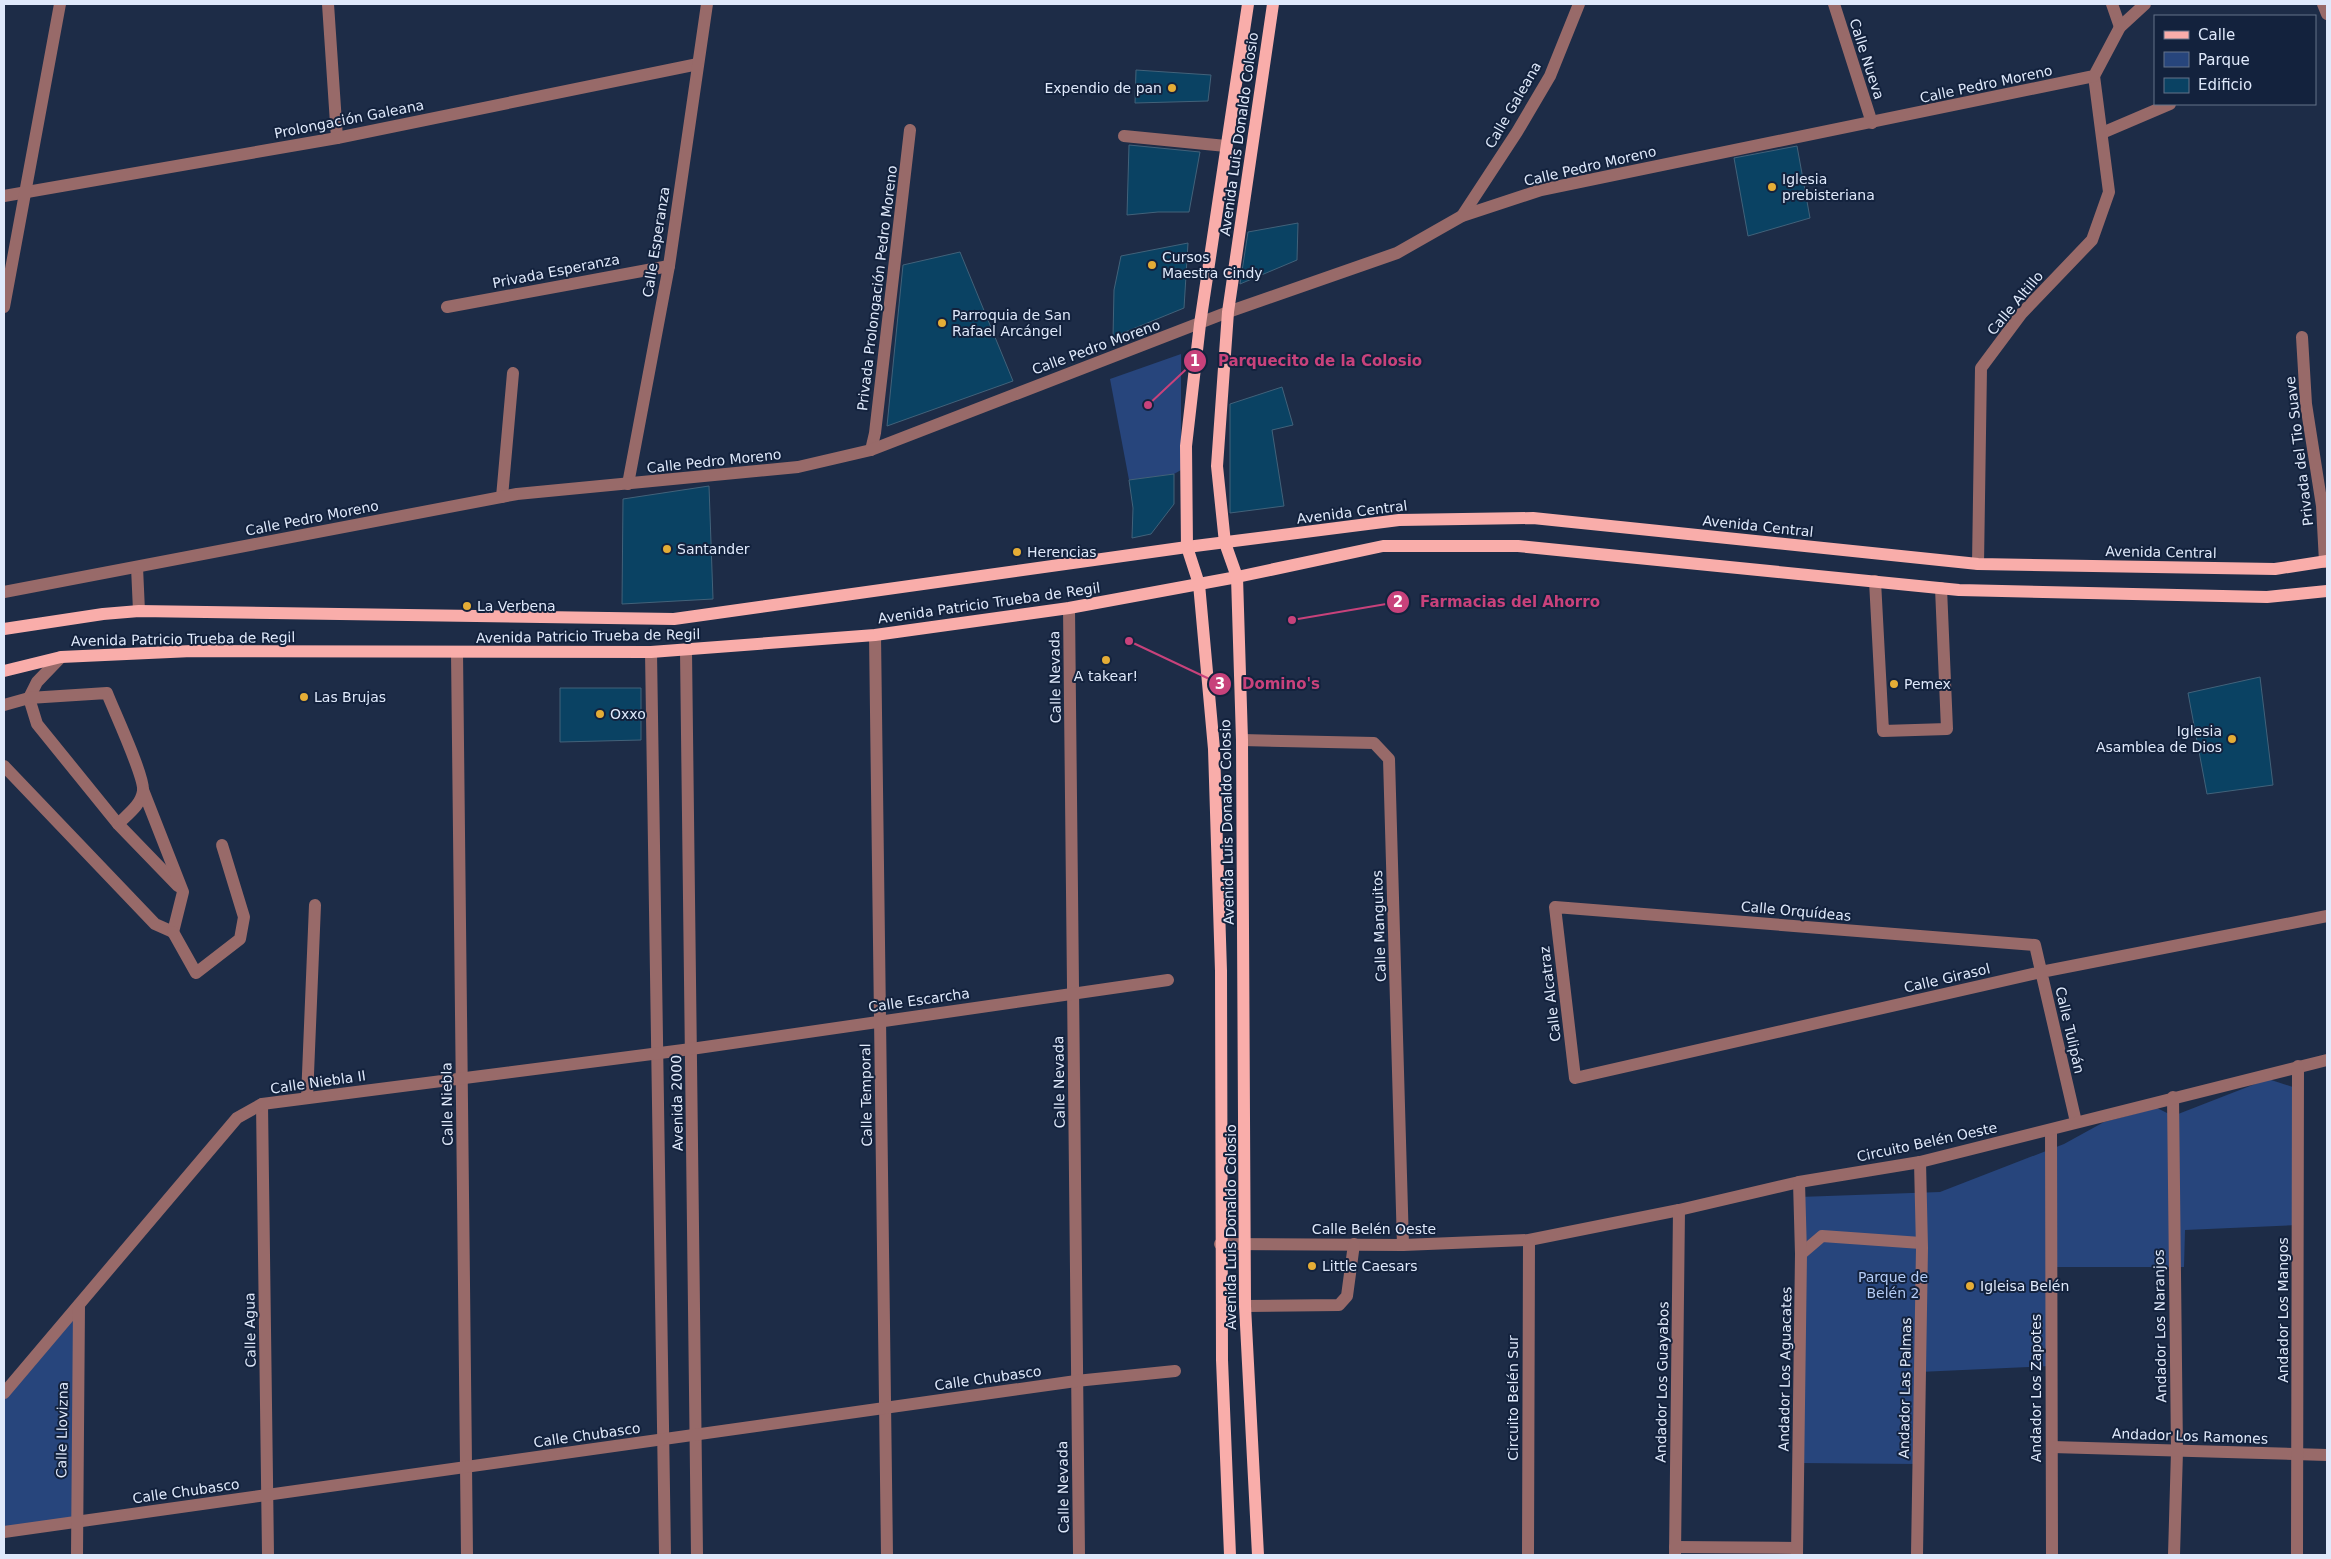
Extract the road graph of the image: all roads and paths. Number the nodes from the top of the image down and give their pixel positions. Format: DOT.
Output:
graph roads {
  1 [pos="60,4"];
  2 [pos="328,4"];
  3 [pos="707,4"];
  4 [pos="1248,4"];
  5 [pos="1273,4"];
  6 [pos="1579,4"];
  7 [pos="1834,4"];
  8 [pos="2112,4"];
  9 [pos="2145,4"];
  10 [pos="2323,4"];
  11 [pos="2327,14"];
  12 [pos="2120,27"];
  13 [pos="698,64"];
  14 [pos="2094,76"];
  15 [pos="2168,105"];
  16 [pos="1872,122"];
  17 [pos="910,130"];
  18 [pos="2102,133"];
  19 [pos="1124,136"];
  20 [pos="337,138"];
  21 [pos="1226,146"];
  22 [pos="25,192"];
  23 [pos="4,196"];
  24 [pos="1462,216"];
  25 [pos="669,266"];
  26 [pos="447,307"];
  27 [pos="4,308"];
  28 [pos="1228,312"];
  29 [pos="1200,324"];
  30 [pos="2302,337"];
  31 [pos="513,373"];
  32 [pos="871,450"];
  33 [pos="628,484"];
  34 [pos="502,497"];
  35 [pos="1225,543"];
  36 [pos="1187,547"];
  37 [pos="2326,562"];
  38 [pos="1978,564"];
  39 [pos="137,567"];
  40 [pos="1236,578"];
  41 [pos="1875,581"];
  42 [pos="1199,584"];
  43 [pos="1941,588"];
  44 [pos="2327,591"];
  45 [pos="4,592"];
  46 [pos="1069,608"];
  47 [pos="139,611"];
  48 [pos="4,629"];
  49 [pos="874,635"];
  50 [pos="686,651"];
  51 [pos="457,652"];
  52 [pos="651,652"];
  53 [pos="61,657"];
  54 [pos="4,671"];
  55 [pos="29,698"];
  56 [pos="4,705"];
  57 [pos="1242,740"];
  58 [pos="4,766"];
  59 [pos="143,790"];
  60 [pos="118,824"];
  61 [pos="222,845"];
  62 [pos="183,892"];
  63 [pos="314,906"];
  64 [pos="1555,907"];
  65 [pos="2327,916"];
  66 [pos="173,932"];
  67 [pos="2035,945"];
  68 [pos="2041,972"];
  69 [pos="1168,980"];
  70 [pos="1073,992"];
  71 [pos="880,1021"];
  72 [pos="691,1049"];
  73 [pos="674,1051"];
  74 [pos="658,1053"];
  75 [pos="2327,1060"];
  76 [pos="2298,1066"];
  77 [pos="462,1078"];
  78 [pos="1575,1078"];
  79 [pos="2173,1097"];
  80 [pos="307,1098"];
  81 [pos="262,1104"];
  82 [pos="2076,1122"];
  83 [pos="2051,1130"];
  84 [pos="1920,1162"];
  85 [pos="1799,1182"];
  86 [pos="1679,1210"];
  87 [pos="1529,1240"];
  88 [pos="1246,1243"];
  89 [pos="1922,1243"];
  90 [pos="1220,1244"];
  91 [pos="1354,1244"];
  92 [pos="1403,1246"];
  93 [pos="1801,1254"];
  94 [pos="79,1305"];
  95 [pos="1245,1306"];
  96 [pos="1174,1371"];
  97 [pos="1076,1381"];
  98 [pos="4,1393"];
  99 [pos="885,1408"];
  100 [pos="696,1434"];
  101 [pos="663,1439"];
  102 [pos="2052,1447"];
  103 [pos="2176,1451"];
  104 [pos="2296,1454"];
  105 [pos="2327,1455"];
  106 [pos="466,1467"];
  107 [pos="268,1495"];
  108 [pos="76,1522"];
  109 [pos="4,1532"];
  110 [pos="1675,1551"];
  111 [pos="1797,1552"];
  112 [pos="77,1555"];
  113 [pos="268,1555"];
  114 [pos="467,1555"];
  115 [pos="665,1555"];
  116 [pos="697,1555"];
  117 [pos="887,1555"];
  118 [pos="1079,1555"];
  119 [pos="1230,1555"];
  120 [pos="1258,1555"];
  121 [pos="1528,1555"];
  122 [pos="1917,1555"];
  123 [pos="2052,1555"];
  124 [pos="2174,1555"];
  125 [pos="2297,1555"];
  1 -- 22 [label="street"];
  2 -- 20 [label="street"];
  3 -- 13 [label="street, Calle Esperanza"];
  4 -- 21 [label="main road"];
  5 -- 28 [label="main road, Avenida Luis Donaldo Colosio"];
  6 -- 24 [label="street, Calle Galeana"];
  7 -- 16 [label="street, Calle Nueva"];
  8 -- 12 [label="street"];
  9 -- 12 [label="street"];
  10 -- 11 [label="street"];
  12 -- 14 [label="street"];
  13 -- 20 [label="street, Prolongación Galeana"];
  13 -- 25 [label="street, Calle Esperanza"];
  14 -- 16 [label="street, Calle Pedro Moreno"];
  14 -- 18 [label="street, Calle Altillo"];
  15 -- 18 [label="street"];
  16 -- 24 [label="street, Calle Pedro Moreno"];
  17 -- 32 [label="street, Privada Prolongación Pedro Moreno"];
  18 -- 38 [label="street, Calle Altillo"];
  19 -- 21 [label="street"];
  20 -- 22 [label="street, Prolongación Galeana"];
  21 -- 29 [label="main road"];
  22 -- 23 [label="street, Prolongación Galeana"];
  22 -- 27 [label="street"];
  24 -- 28 [label="street, Calle Pedro Moreno"];
  25 -- 26 [label="street, Privada Esperanza"];
  25 -- 33 [label="street, Calle Esperanza"];
  28 -- 29 [label="street, Calle Pedro Moreno"];
  28 -- 35 [label="main road, Avenida Luis Donaldo Colosio"];
  29 -- 32 [label="street, Calle Pedro Moreno"];
  29 -- 36 [label="main road"];
  30 -- 37 [label="street, Privada del Tio Suave"];
  31 -- 34 [label="street"];
  32 -- 33 [label="street, Calle Pedro Moreno"];
  33 -- 34 [label="street, Calle Pedro Moreno"];
  34 -- 39 [label="street, Calle Pedro Moreno"];
  35 -- 36 [label="main road, Avenida Central"];
  35 -- 38 [label="main road, Avenida Central"];
  35 -- 40 [label="main road, Avenida Luis Donaldo Colosio"];
  36 -- 42 [label="main road"];
  36 -- 47 [label="main road, Avenida Patricio Trueba de Regil"];
  37 -- 38 [label="main road, Avenida Central"];
  39 -- 45 [label="street, Calle Pedro Moreno"];
  39 -- 47 [label="street"];
  40 -- 41 [label="main road"];
  40 -- 42 [label="main road"];
  40 -- 57 [label="main road, Avenida Luis Donaldo Colosio"];
  41 -- 43 [label="main road"];
  41 -- 43 [label="street"];
  42 -- 46 [label="main road, Avenida Patricio Trueba de Regil"];
  42 -- 90 [label="main road"];
  43 -- 44 [label="main road"];
  46 -- 49 [label="main road, Avenida Patricio Trueba de Regil"];
  46 -- 70 [label="street, Calle Nevada"];
  47 -- 48 [label="main road, Avenida Patricio Trueba de Regil"];
  49 -- 50 [label="main road, Avenida Patricio Trueba de Regil"];
  49 -- 71 [label="street, Calle Temporal"];
  50 -- 52 [label="main road, Avenida Patricio Trueba de Regil"];
  50 -- 72 [label="street, Avenida 2000"];
  51 -- 52 [label="main road, Avenida Patricio Trueba de Regil"];
  51 -- 53 [label="main road, Avenida Patricio Trueba de Regil"];
  51 -- 77 [label="street, Calle Niebla"];
  52 -- 74 [label="street, Avenida 2000"];
  53 -- 54 [label="main road, Avenida Patricio Trueba de Regil"];
  53 -- 55 [label="street"];
  55 -- 56 [label="street"];
  55 -- 59 [label="street"];
  55 -- 60 [label="street"];
  57 -- 88 [label="main road, Avenida Luis Donaldo Colosio"];
  57 -- 92 [label="street, Calle Manguitos"];
  58 -- 66 [label="street"];
  59 -- 60 [label="street"];
  59 -- 62 [label="street"];
  60 -- 62 [label="street"];
  61 -- 66 [label="street"];
  62 -- 66 [label="street"];
  63 -- 80 [label="street"];
  64 -- 67 [label="street, Calle Orquídeas"];
  64 -- 78 [label="street, Calle Alcatraz"];
  65 -- 68 [label="street, Calle Girasol"];
  67 -- 68 [label="street, Calle Tulipán"];
  68 -- 78 [label="street, Calle Girasol"];
  68 -- 82 [label="street, Calle Tulipán"];
  69 -- 70 [label="street, Calle Escarcha"];
  70 -- 71 [label="street, Calle Escarcha"];
  70 -- 97 [label="street, Calle Nevada"];
  71 -- 72 [label="street, Calle Escarcha"];
  71 -- 99 [label="street, Calle Temporal"];
  72 -- 73 [label="street, Calle Escarcha"];
  72 -- 100 [label="street, Avenida 2000"];
  73 -- 74 [label="street, Calle Niebla II"];
  74 -- 77 [label="street, Calle Niebla II"];
  74 -- 101 [label="street, Avenida 2000"];
  75 -- 76 [label="street, Circuito Belén Oeste"];
  76 -- 79 [label="street, Circuito Belén Oeste"];
  76 -- 104 [label="street, Andador Los Mangos"];
  77 -- 80 [label="street, Calle Niebla II"];
  77 -- 106 [label="street, Calle Niebla"];
  79 -- 82 [label="street, Circuito Belén Oeste"];
  79 -- 103 [label="street, Andador Los Naranjos"];
  80 -- 81 [label="street, Calle Niebla II"];
  81 -- 94 [label="street, Calle Niebla II"];
  81 -- 107 [label="street, Calle Agua"];
  82 -- 83 [label="street, Circuito Belén Oeste"];
  83 -- 84 [label="street, Circuito Belén Oeste"];
  83 -- 102 [label="street, Andador Los Zapotes"];
  84 -- 85 [label="street, Circuito Belén Oeste"];
  84 -- 89 [label="street, Andador Las Palmas"];
  85 -- 86 [label="street, Circuito Belén Oeste"];
  85 -- 93 [label="street, Andador Los Aguacates"];
  86 -- 87 [label="street, Circuito Belén Oeste"];
  86 -- 110 [label="street, Andador Los Guayabos"];
  87 -- 92 [label="street, Calle Belén Oeste"];
  87 -- 121 [label="street, Circuito Belén Sur"];
  88 -- 90 [label="street, Calle Belén Oeste"];
  88 -- 91 [label="street, Calle Belén Oeste"];
  88 -- 95 [label="main road, Avenida Luis Donaldo Colosio"];
  89 -- 93 [label="street"];
  89 -- 122 [label="street, Andador Las Palmas"];
  90 -- 119 [label="main road"];
  91 -- 92 [label="street, Calle Belén Oeste"];
  91 -- 95 [label="street"];
  93 -- 111 [label="street, Andador Los Aguacates"];
  94 -- 98 [label="street, Calle Niebla II"];
  94 -- 108 [label="street, Calle Llovizna"];
  95 -- 120 [label="main road, Avenida Luis Donaldo Colosio"];
  96 -- 97 [label="street, Calle Chubasco"];
  97 -- 99 [label="street, Calle Chubasco"];
  97 -- 118 [label="street, Calle Nevada"];
  99 -- 100 [label="street, Calle Chubasco"];
  99 -- 117 [label="street, Calle Temporal"];
  100 -- 101 [label="street, Calle Chubasco"];
  100 -- 116 [label="street, Avenida 2000"];
  101 -- 106 [label="street, Calle Chubasco"];
  101 -- 115 [label="street, Avenida 2000"];
  102 -- 103 [label="street, Andador Los Ramones"];
  102 -- 123 [label="street, Andador Los Zapotes"];
  103 -- 104 [label="street, Andador Los Ramones"];
  103 -- 124 [label="street, Andador Los Naranjos"];
  104 -- 105 [label="street, Andador Los Ramones"];
  104 -- 125 [label="street, Andador Los Mangos"];
  106 -- 107 [label="street, Calle Chubasco"];
  106 -- 114 [label="street, Calle Niebla"];
  107 -- 108 [label="street, Calle Chubasco"];
  107 -- 113 [label="street, Calle Agua"];
  108 -- 109 [label="street, Calle Chubasco"];
  108 -- 112 [label="street, Calle Llovizna"];
  110 -- 111 [label="street"];
}
